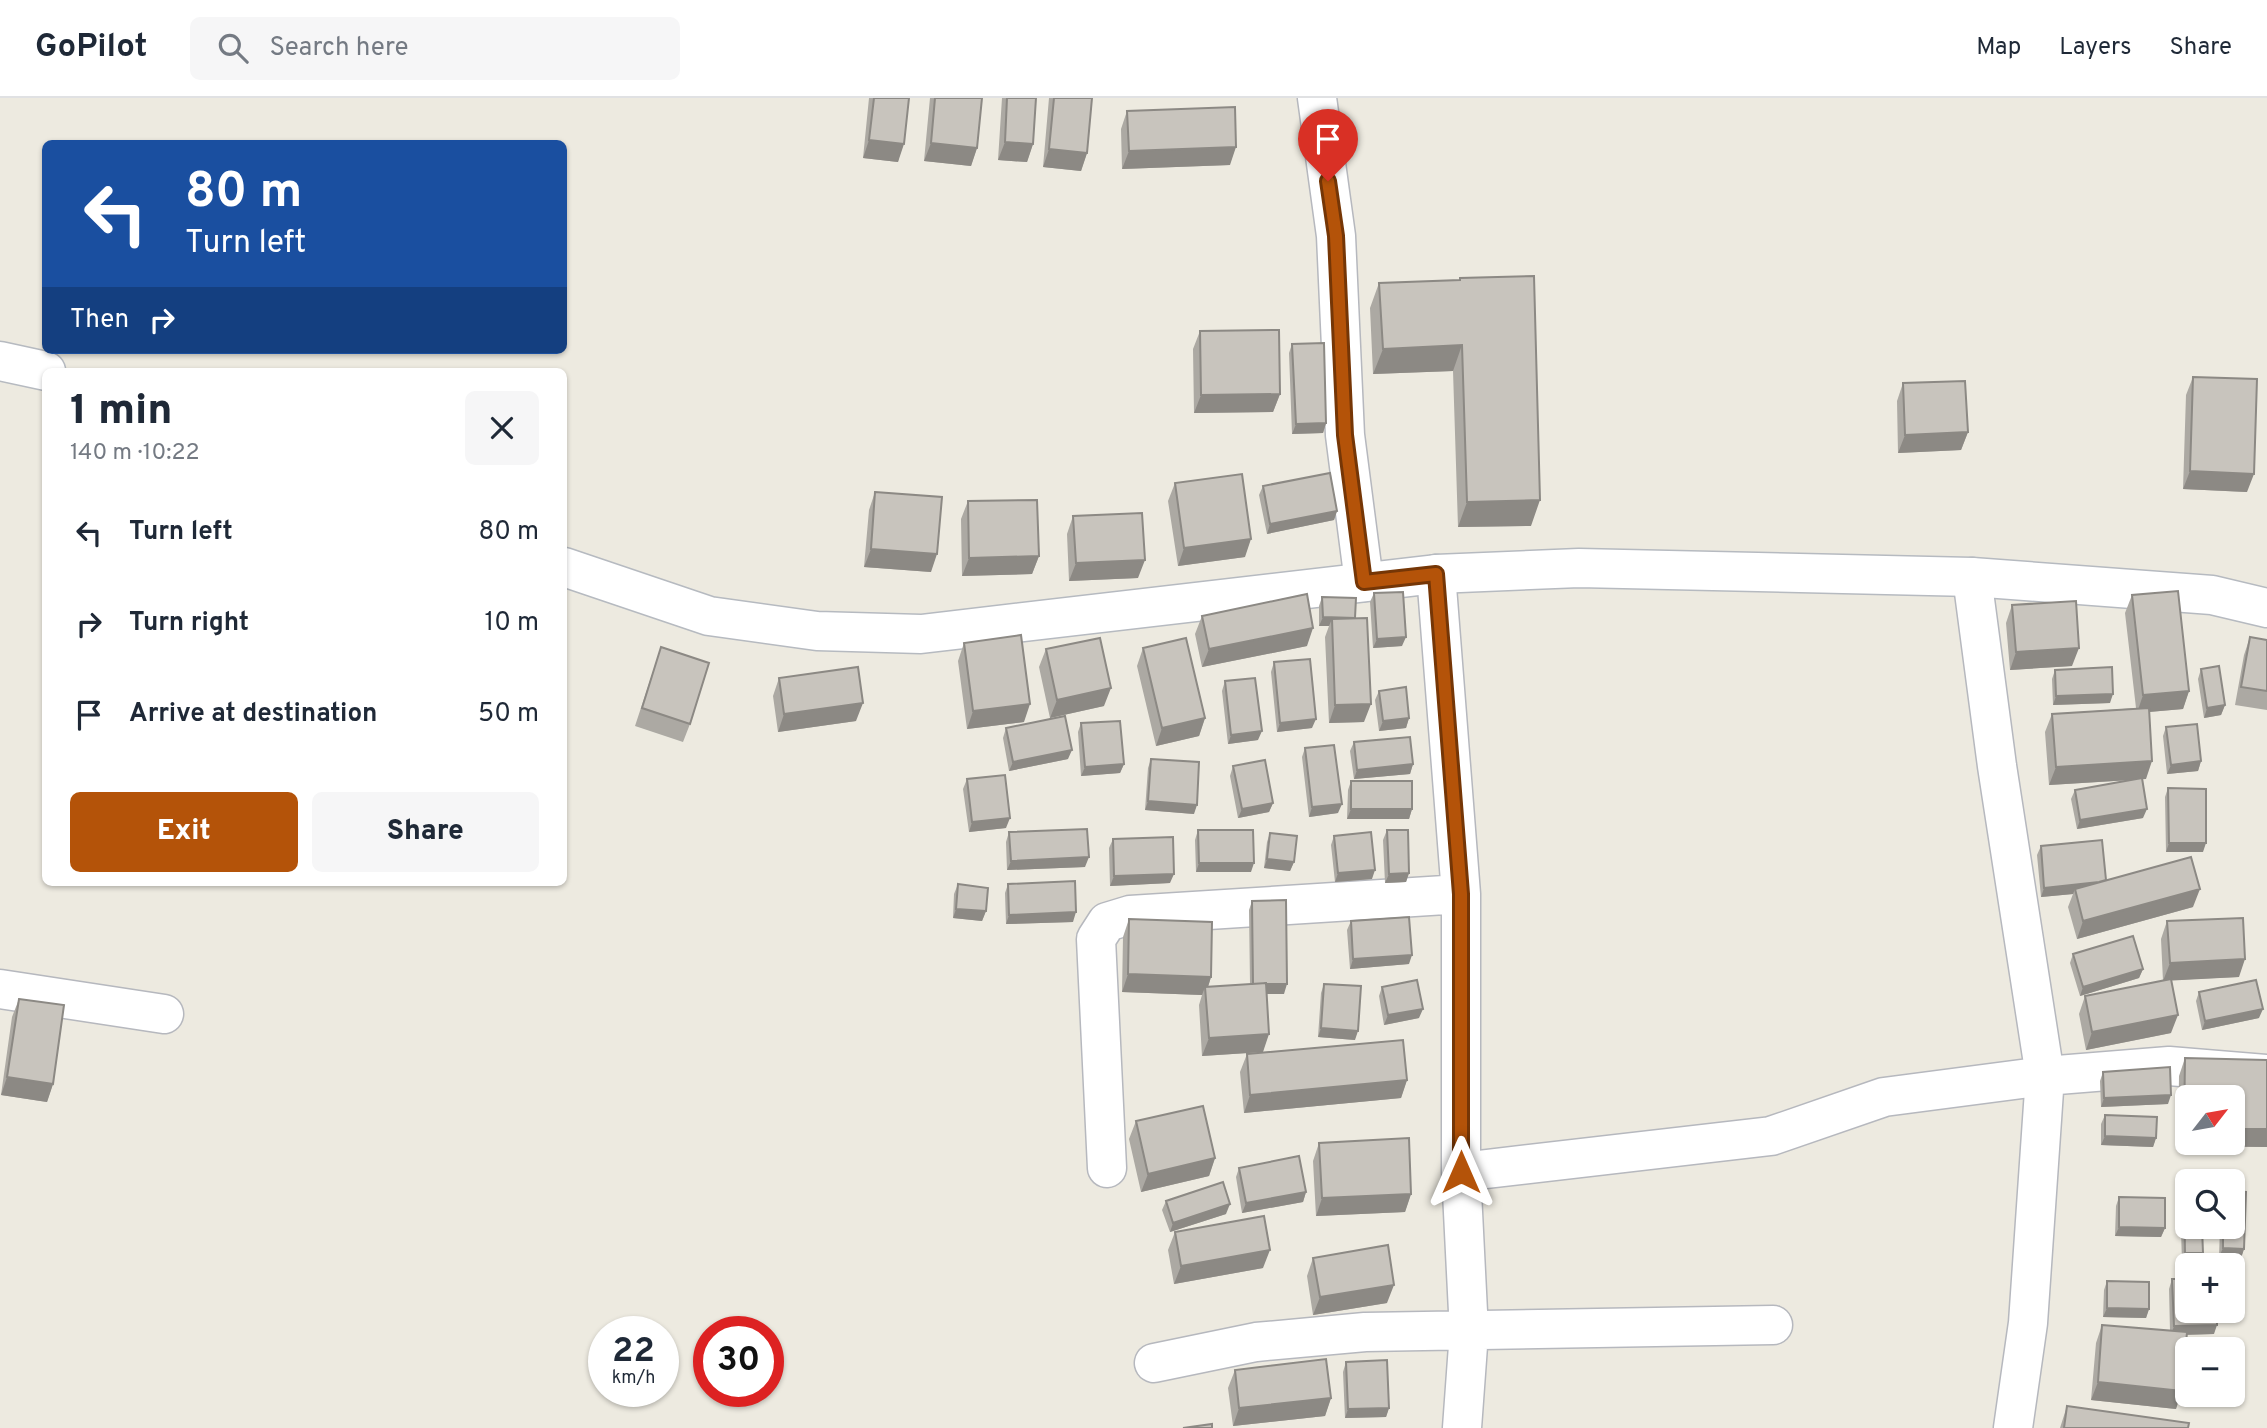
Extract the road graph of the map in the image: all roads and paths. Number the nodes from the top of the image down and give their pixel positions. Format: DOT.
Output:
graph roads {
  1 [pos="1317,98"];
  2 [pos="0,361"];
  3 [pos="42,371"];
  4 [pos="567,568"];
  5 [pos="1436,574"];
  6 [pos="1972,576"];
  7 [pos="1364,582"];
  8 [pos="2267,608"];
  9 [pos="1461,894"];
  10 [pos="0,989"];
  11 [pos="164,1014"];
  12 [pos="2267,1073"];
  13 [pos="2045,1076"];
  14 [pos="1107,1168"];
  15 [pos="1461,1172"];
  16 [pos="1773,1325"];
  17 [pos="1469,1332"];
  18 [pos="1154,1363"];
  19 [pos="1462,1428"];
  20 [pos="2013,1428"];
  1 -- 7 [label="street"];
  2 -- 3 [label="street"];
  4 -- 7 [label="street"];
  5 -- 6 [label="street"];
  5 -- 7 [label="street"];
  5 -- 9 [label="street"];
  6 -- 8 [label="street"];
  6 -- 13 [label="street"];
  9 -- 14 [label="street"];
  9 -- 15 [label="street"];
  10 -- 11 [label="street"];
  12 -- 13 [label="street"];
  13 -- 15 [label="street"];
  13 -- 20 [label="street"];
  15 -- 17 [label="street"];
  16 -- 17 [label="street"];
  17 -- 18 [label="street"];
  17 -- 19 [label="street"];
}
